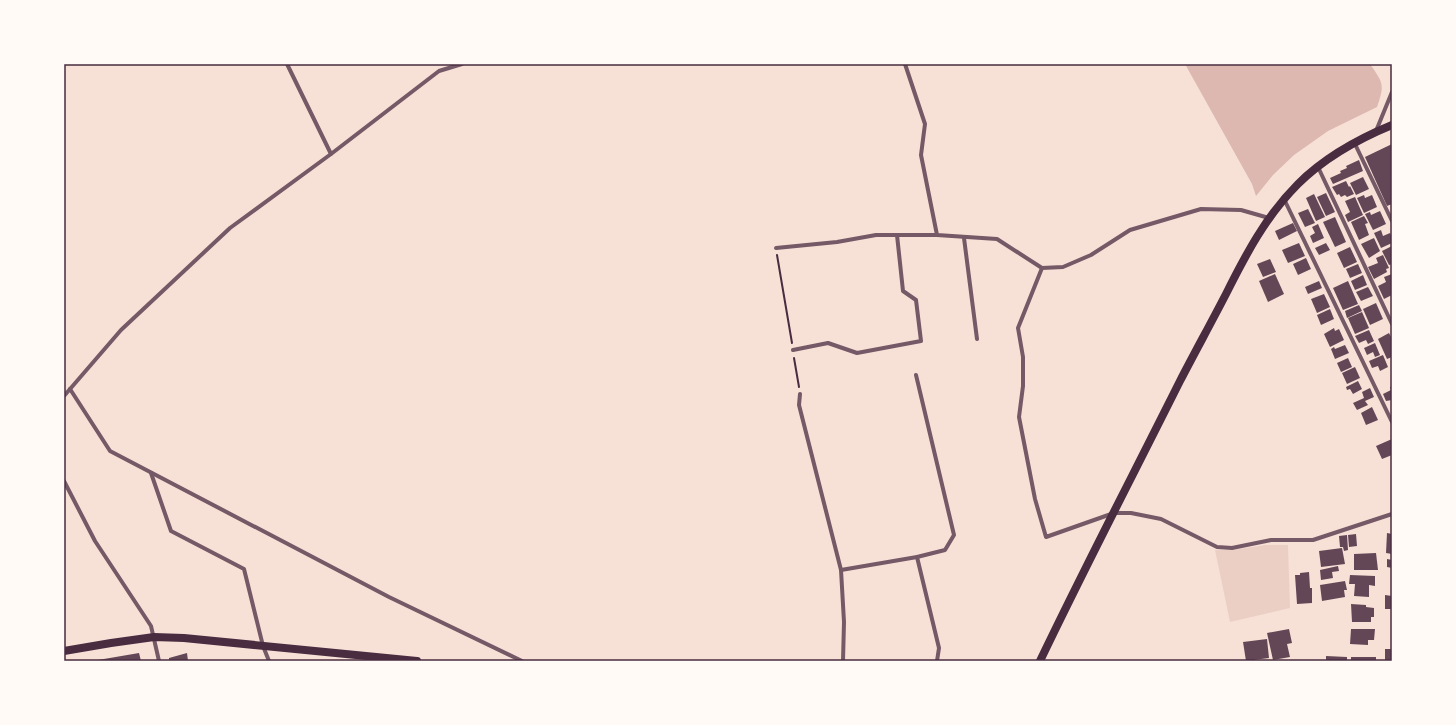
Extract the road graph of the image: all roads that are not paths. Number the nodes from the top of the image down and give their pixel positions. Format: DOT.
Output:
graph roads {
  1 [pos="286,64"];
  2 [pos="462,64"];
  3 [pos="905,64"];
  4 [pos="1392,92"];
  5 [pos="1392,125"];
  6 [pos="1376,131"];
  7 [pos="1354,142"];
  8 [pos="331,154"];
  9 [pos="1318,166"];
  10 [pos="1284,199"];
  11 [pos="1269,218"];
  12 [pos="1392,220"];
  13 [pos="897,235"];
  14 [pos="937,235"];
  15 [pos="964,238"];
  16 [pos="776,248"];
  17 [pos="1042,268"];
  18 [pos="1392,324"];
  19 [pos="977,339"];
  20 [pos="793,350"];
  21 [pos="916,375"];
  22 [pos="70,389"];
  23 [pos="800,394"];
  24 [pos="64,396"];
  25 [pos="1392,422"];
  26 [pos="150,472"];
  27 [pos="64,481"];
  28 [pos="1114,513"];
  29 [pos="1392,514"];
  30 [pos="917,557"];
  31 [pos="841,570"];
  32 [pos="154,638"];
  33 [pos="263,646"];
  34 [pos="64,651"];
  35 [pos="159,661"];
  36 [pos="269,661"];
  37 [pos="417,661"];
  38 [pos="522,661"];
  39 [pos="843,661"];
  40 [pos="937,661"];
  41 [pos="1040,661"];
  1 -- 8 [label="street"];
  2 -- 8 [label="street"];
  3 -- 14 [label="street"];
  4 -- 6 [label="street"];
  5 -- 6 [label="main road"];
  6 -- 7 [label="main road"];
  7 -- 9 [label="main road"];
  7 -- 12 [label="street"];
  8 -- 22 [label="street"];
  9 -- 10 [label="main road"];
  9 -- 18 [label="street"];
  10 -- 11 [label="main road"];
  10 -- 25 [label="street"];
  11 -- 17 [label="street"];
  11 -- 28 [label="main road"];
  13 -- 14 [label="street"];
  13 -- 16 [label="street"];
  13 -- 20 [label="street"];
  14 -- 15 [label="street"];
  15 -- 17 [label="street"];
  15 -- 19 [label="street"];
  17 -- 28 [label="street"];
  21 -- 30 [label="street"];
  22 -- 24 [label="street"];
  22 -- 26 [label="street"];
  23 -- 31 [label="street"];
  26 -- 33 [label="street"];
  26 -- 38 [label="street"];
  27 -- 32 [label="street"];
  28 -- 29 [label="street"];
  28 -- 41 [label="main road"];
  30 -- 31 [label="street"];
  30 -- 40 [label="street"];
  31 -- 39 [label="street"];
  32 -- 33 [label="main road"];
  32 -- 34 [label="main road"];
  32 -- 35 [label="street"];
  33 -- 36 [label="street"];
  33 -- 37 [label="main road"];
}
